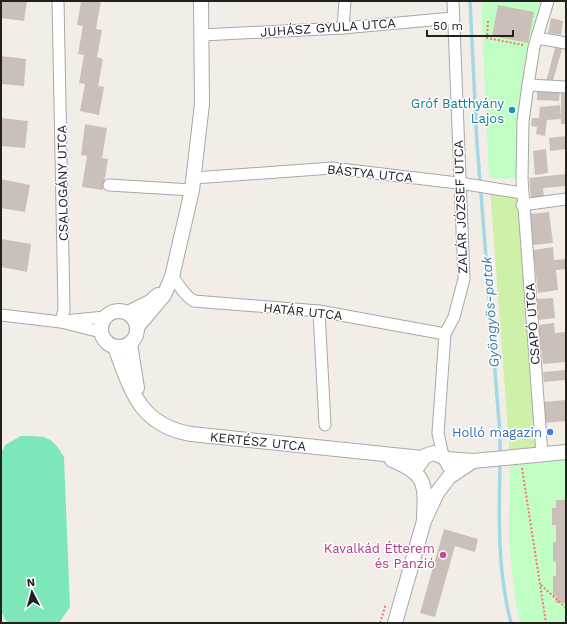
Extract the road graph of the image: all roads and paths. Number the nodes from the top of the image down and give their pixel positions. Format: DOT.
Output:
graph roads {
  1 [pos="58,1"];
  2 [pos="201,1"];
  3 [pos="345,1"];
  4 [pos="453,1"];
  5 [pos="548,1"];
  6 [pos="453,18"];
  7 [pos="488,21"];
  8 [pos="343,28"];
  9 [pos="202,35"];
  10 [pos="535,43"];
  11 [pos="566,43"];
  12 [pos="528,85"];
  13 [pos="566,87"];
  14 [pos="463,183"];
  15 [pos="193,184"];
  16 [pos="109,185"];
  17 [pos="522,193"];
  18 [pos="566,199"];
  19 [pos="522,205"];
  20 [pos="170,282"];
  21 [pos="319,311"];
  22 [pos="128,313"];
  23 [pos="1,315"];
  24 [pos="105,317"];
  25 [pos="61,322"];
  26 [pos="137,327"];
  27 [pos="101,332"];
  28 [pos="445,334"];
  29 [pos="130,344"];
  30 [pos="115,347"];
  31 [pos="144,409"];
  32 [pos="325,424"];
  33 [pos="438,433"];
  34 [pos="566,452"];
  35 [pos="379,454"];
  36 [pos="542,454"];
  37 [pos="426,456"];
  38 [pos="515,457"];
  39 [pos="445,458"];
  40 [pos="473,461"];
  41 [pos="420,477"];
  42 [pos="445,480"];
  43 [pos="424,521"];
  44 [pos="540,584"];
  45 [pos="566,608"];
  46 [pos="395,623"];
  47 [pos="546,623"];
  1 -- 25 [label="street, CSALOGÁNY UTCA"];
  2 -- 9 [label="street"];
  3 -- 8 [label="street"];
  4 -- 6 [label="street, ZALÁR JÓZSEF UTCA"];
  5 -- 10 [label="street, CSAPÓ UTCA"];
  6 -- 8 [label="street, JUHÁSZ GYULA UTCA"];
  6 -- 14 [label="street, ZALÁR JÓZSEF UTCA"];
  7 -- 10 [label="path"];
  8 -- 9 [label="street, JUHÁSZ GYULA UTCA"];
  9 -- 15 [label="street"];
  10 -- 11 [label="street"];
  10 -- 12 [label="street, CSAPÓ UTCA"];
  12 -- 13 [label="street"];
  12 -- 17 [label="street, CSAPÓ UTCA"];
  14 -- 15 [label="street, BÁSTYA UTCA"];
  14 -- 17 [label="street, BÁSTYA UTCA"];
  14 -- 28 [label="street, ZALÁR JÓZSEF UTCA"];
  15 -- 16 [label="street, BÁSTYA UTCA"];
  15 -- 20 [label="street"];
  17 -- 19 [label="street, CSAPÓ UTCA"];
  18 -- 19 [label="street"];
  19 -- 36 [label="street, CSAPÓ UTCA"];
  20 -- 21 [label="street, HATÁR UTCA"];
  20 -- 22 [label="street"];
  20 -- 26 [label="street"];
  21 -- 28 [label="street, HATÁR UTCA"];
  21 -- 32 [label="street"];
  22 -- 24 [label="street"];
  22 -- 26 [label="street"];
  23 -- 25 [label="street"];
  24 -- 25 [label="street"];
  24 -- 27 [label="street"];
  25 -- 27 [label="street"];
  26 -- 29 [label="street"];
  27 -- 30 [label="street"];
  28 -- 33 [label="street, ZALÁR JÓZSEF UTCA"];
  29 -- 30 [label="street"];
  29 -- 31 [label="street"];
  30 -- 31 [label="street, KERTÉSZ UTCA"];
  31 -- 35 [label="street, KERTÉSZ UTCA"];
  33 -- 37 [label="street"];
  33 -- 39 [label="street"];
  34 -- 36 [label="street"];
  35 -- 37 [label="street, KERTÉSZ UTCA"];
  35 -- 41 [label="street"];
  36 -- 38 [label="street"];
  37 -- 39 [label="street"];
  37 -- 41 [label="street"];
  38 -- 40 [label="street"];
  38 -- 44 [label="path"];
  39 -- 40 [label="street"];
  39 -- 42 [label="street"];
  40 -- 42 [label="street"];
  41 -- 42 [label="street"];
  41 -- 43 [label="street"];
  42 -- 43 [label="street"];
  43 -- 46 [label="street"];
  44 -- 45 [label="path"];
  44 -- 47 [label="path"];
}
